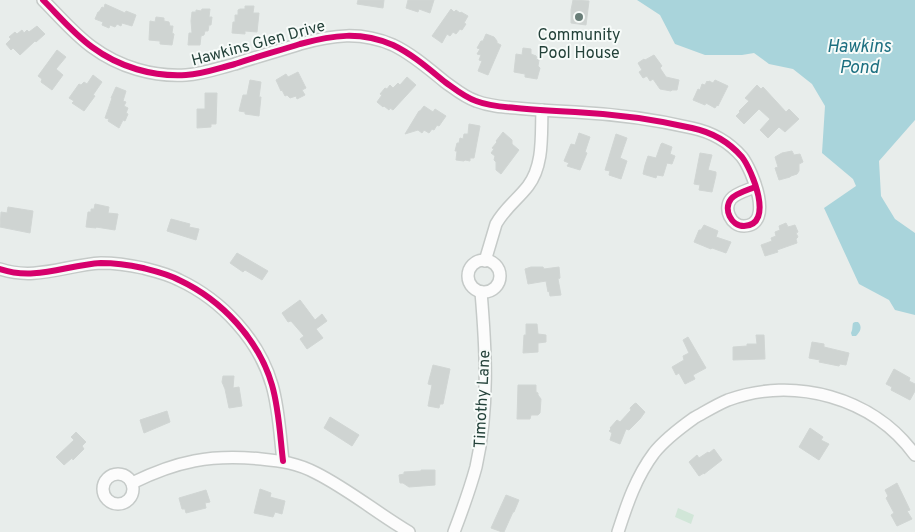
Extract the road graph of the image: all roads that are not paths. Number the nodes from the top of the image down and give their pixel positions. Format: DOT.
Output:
graph roads {
  1 [pos="43,0"];
  2 [pos="542,110"];
  3 [pos="755,187"];
  4 [pos="486,260"];
  5 [pos="0,269"];
  6 [pos="481,292"];
  7 [pos="915,455"];
  8 [pos="283,461"];
  9 [pos="132,483"];
  10 [pos="409,532"];
  11 [pos="454,532"];
  12 [pos="618,532"];
  1 -- 2 [label="street, Hawkins Glen Drive"];
  2 -- 3 [label="street, Hawkins Glen Drive"];
  2 -- 4 [label="street"];
  4 -- 6 [label="street"];
  4 -- 6 [label="street, Timothy Lane"];
  5 -- 8 [label="street"];
  6 -- 11 [label="street, Timothy Lane"];
  7 -- 12 [label="street"];
  8 -- 9 [label="street"];
  8 -- 10 [label="street"];
}
